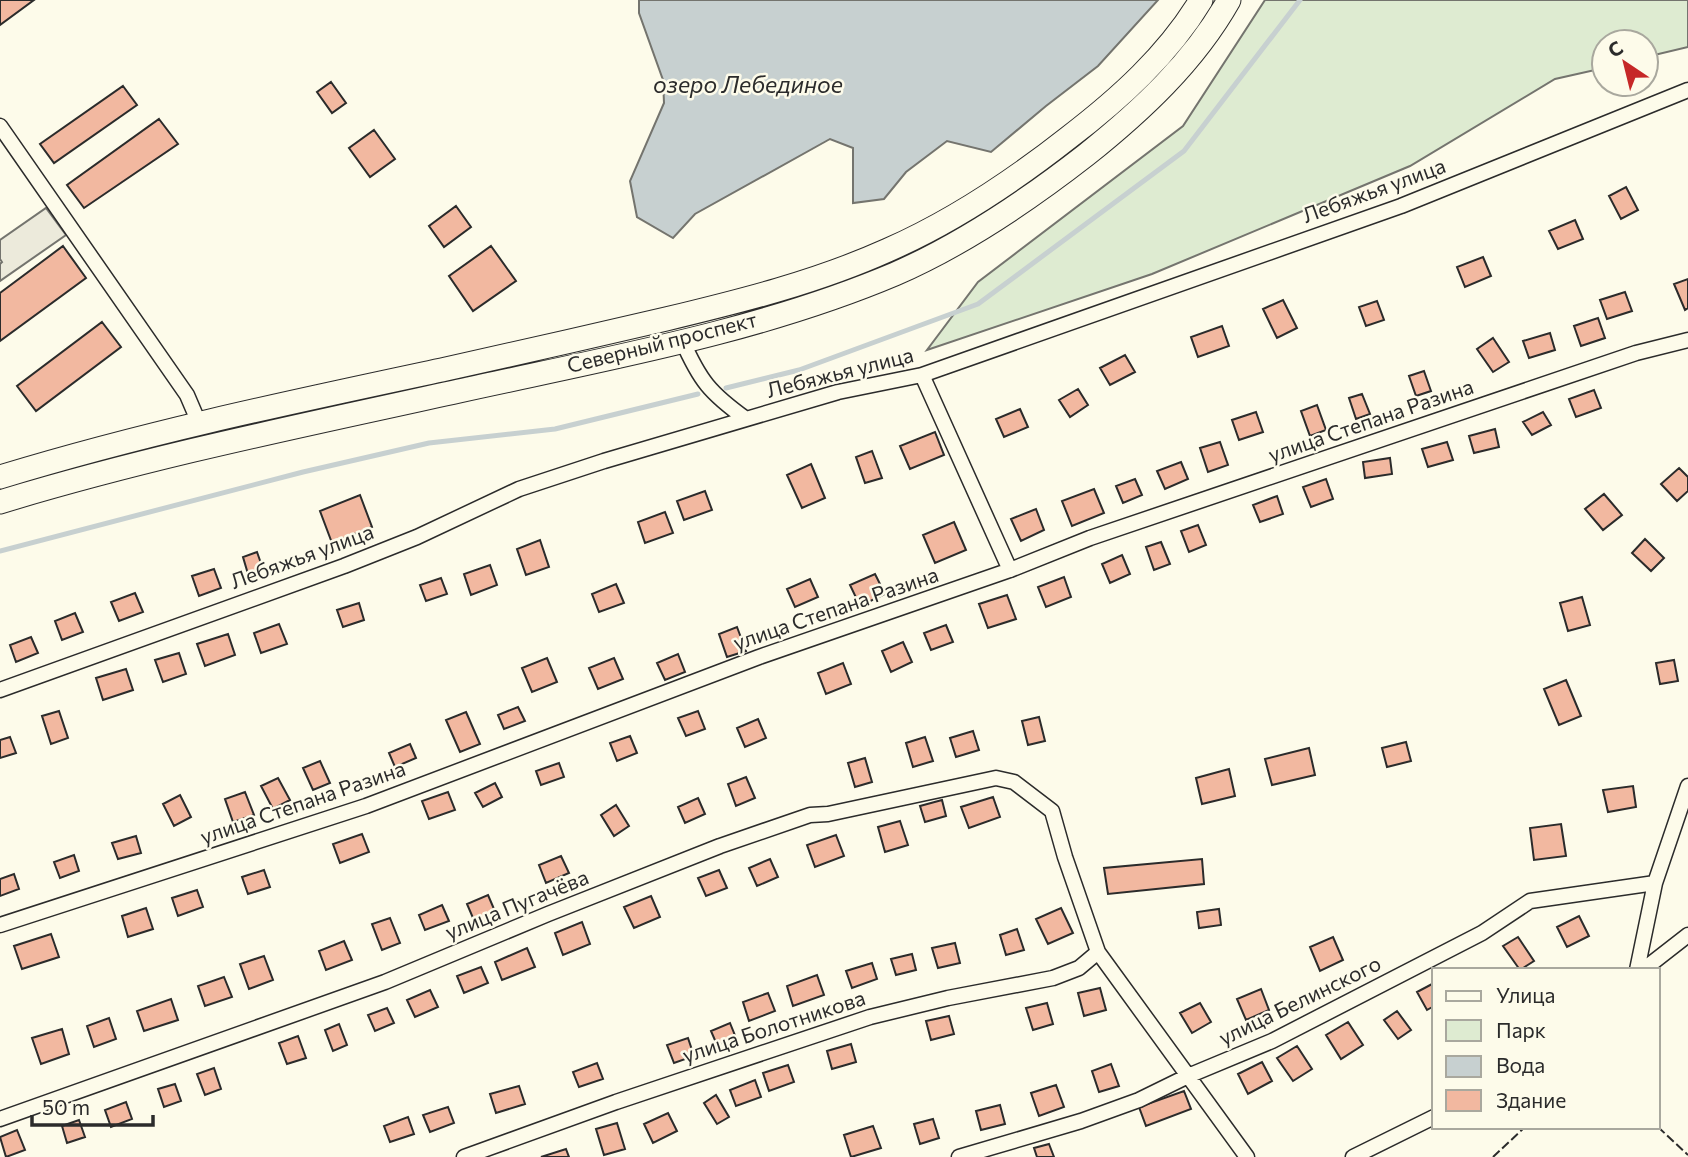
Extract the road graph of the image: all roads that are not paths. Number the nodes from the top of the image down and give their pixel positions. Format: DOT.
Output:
graph roads {
  1 [pos="1201,0"];
  2 [pos="1229,0"];
  3 [pos="1688,90"];
  4 [pos="0,126"];
  5 [pos="682,340"];
  6 [pos="1688,340"];
  7 [pos="922,375"];
  8 [pos="746,419"];
  9 [pos="199,423"];
  10 [pos="0,477"];
  11 [pos="0,502"];
  12 [pos="1010,570"];
  13 [pos="0,690"];
  14 [pos="1688,786"];
  15 [pos="1655,883"];
  16 [pos="0,925"];
  17 [pos="1688,935"];
  18 [pos="1098,953"];
  19 [pos="1637,968"];
  20 [pos="1646,968"];
  21 [pos="1188,1076"];
  22 [pos="1432,1117"];
  23 [pos="0,1119"];
  24 [pos="464,1157"];
  25 [pos="959,1157"];
  26 [pos="1247,1157"];
  27 [pos="1353,1157"];
  1 -- 9 [label="main road, Северный проспект"];
  2 -- 5 [label="main road, Северный проспект"];
  3 -- 7 [label="street, Лебяжья улица"];
  4 -- 9 [label="street"];
  5 -- 8 [label="street"];
  5 -- 11 [label="main road, Северный проспект"];
  6 -- 12 [label="street, улица Степана Разина"];
  7 -- 8 [label="street, Лебяжья улица"];
  7 -- 12 [label="street"];
  8 -- 13 [label="street, Лебяжья улица"];
  9 -- 10 [label="main road, Северный проспект"];
  12 -- 16 [label="street, улица Степана Разина"];
  14 -- 15 [label="street"];
  15 -- 19 [label="street"];
  15 -- 21 [label="street, улица Белинского"];
  17 -- 20 [label="street"];
  18 -- 21 [label="street"];
  18 -- 23 [label="street, улица Пугачёва"];
  18 -- 24 [label="street, улица Болотникова"];
  21 -- 25 [label="street, улица Белинского"];
  21 -- 26 [label="street"];
  22 -- 27 [label="street"];
}
